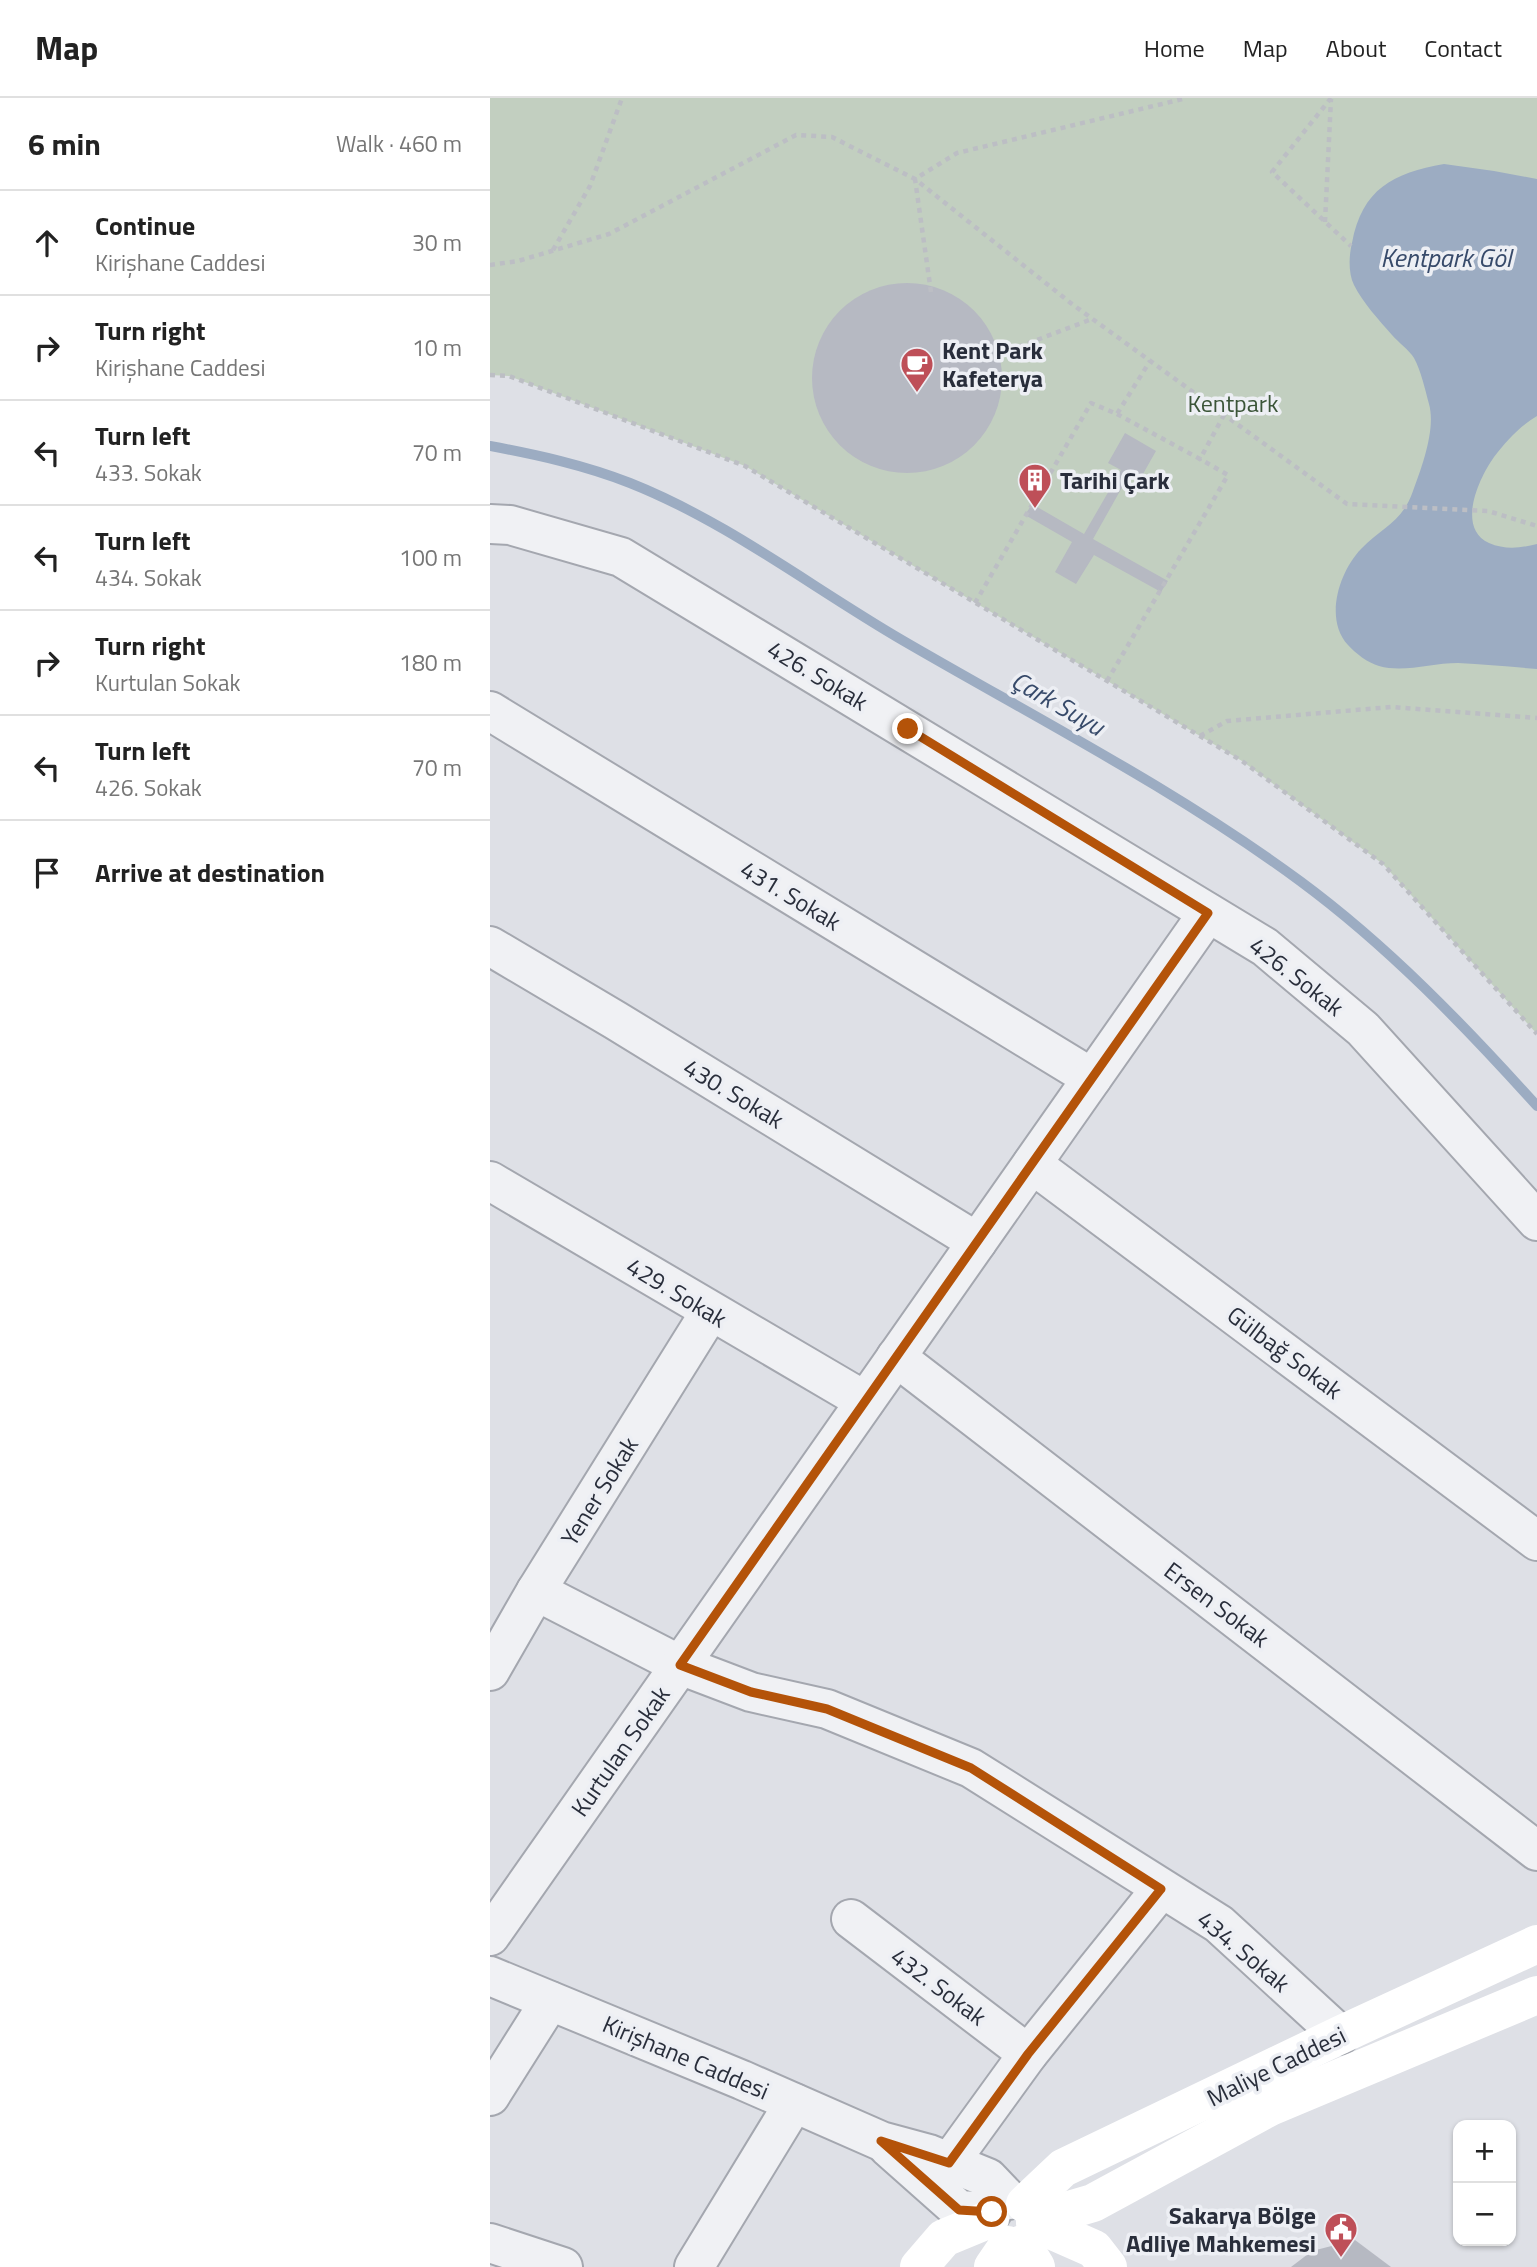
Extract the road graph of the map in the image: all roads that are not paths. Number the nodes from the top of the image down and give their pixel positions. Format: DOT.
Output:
graph roads {
  1 [pos="490,524"];
  2 [pos="490,712"];
  3 [pos="1208,913"];
  4 [pos="490,946"];
  5 [pos="1092,1078"];
  6 [pos="1032,1164"];
  7 [pos="490,1181"];
  8 [pos="1537,1222"];
  9 [pos="978,1242"];
  10 [pos="710,1312"];
  11 [pos="896,1357"];
  12 [pos="865,1401"];
  13 [pos="1537,1541"];
  14 [pos="536,1591"];
  15 [pos="680,1665"];
  16 [pos="490,1671"];
  17 [pos="1537,1851"];
  18 [pos="1161,1889"];
  19 [pos="851,1919"];
  20 [pos="490,1936"];
  21 [pos="1537,1944"];
  22 [pos="490,1976"];
  23 [pos="1537,1995"];
  24 [pos="550,2001"];
  25 [pos="1340,2035"];
  26 [pos="1028,2054"];
  27 [pos="490,2096"];
  28 [pos="794,2102"];
  29 [pos="881,2141"];
  30 [pos="949,2163"];
  31 [pos="1014,2230"];
  32 [pos="490,2243"];
  33 [pos="563,2267"];
  34 [pos="694,2267"];
  35 [pos="919,2267"];
  36 [pos="1108,2267"];
  1 -- 3 [label="street, 426. Sokak"];
  2 -- 5 [label="street, 431. Sokak"];
  3 -- 5 [label="street, Kurtulan Sokak"];
  3 -- 8 [label="street, 426. Sokak"];
  4 -- 9 [label="street, 430. Sokak"];
  5 -- 6 [label="street, Kurtulan Sokak"];
  6 -- 9 [label="street, Kurtulan Sokak"];
  6 -- 13 [label="street, Gülbağ Sokak"];
  7 -- 10 [label="street, 429. Sokak"];
  9 -- 11 [label="street, Kurtulan Sokak"];
  10 -- 12 [label="street, 429. Sokak"];
  10 -- 14 [label="street, Yener Sokak"];
  11 -- 12 [label="street, Kurtulan Sokak"];
  11 -- 17 [label="street, Ersen Sokak"];
  12 -- 15 [label="street, Kurtulan Sokak"];
  14 -- 15 [label="street, 434. Sokak"];
  14 -- 16 [label="street, Yener Sokak"];
  15 -- 18 [label="street, 434. Sokak"];
  15 -- 20 [label="street, Kurtulan Sokak"];
  18 -- 25 [label="street, 434. Sokak"];
  18 -- 26 [label="street"];
  19 -- 26 [label="street, 432. Sokak"];
  21 -- 25 [label="main road, Maliye Caddesi"];
  22 -- 24 [label="street, Kirişhane Caddesi"];
  23 -- 31 [label="main road, Maliye Caddesi"];
  24 -- 27 [label="street"];
  24 -- 28 [label="street, Kirişhane Caddesi"];
  25 -- 31 [label="main road, Maliye Caddesi"];
  26 -- 30 [label="street"];
  28 -- 29 [label="street, Kirişhane Caddesi"];
  28 -- 34 [label="street"];
  29 -- 30 [label="street, Kirişhane Caddesi"];
  29 -- 31 [label="street, Kirişhane Caddesi"];
  30 -- 31 [label="street, Kirişhane Caddesi"];
  31 -- 35 [label="main road"];
  31 -- 36 [label="main road, Kirişhane Caddesi"];
  32 -- 33 [label="street"];
}
